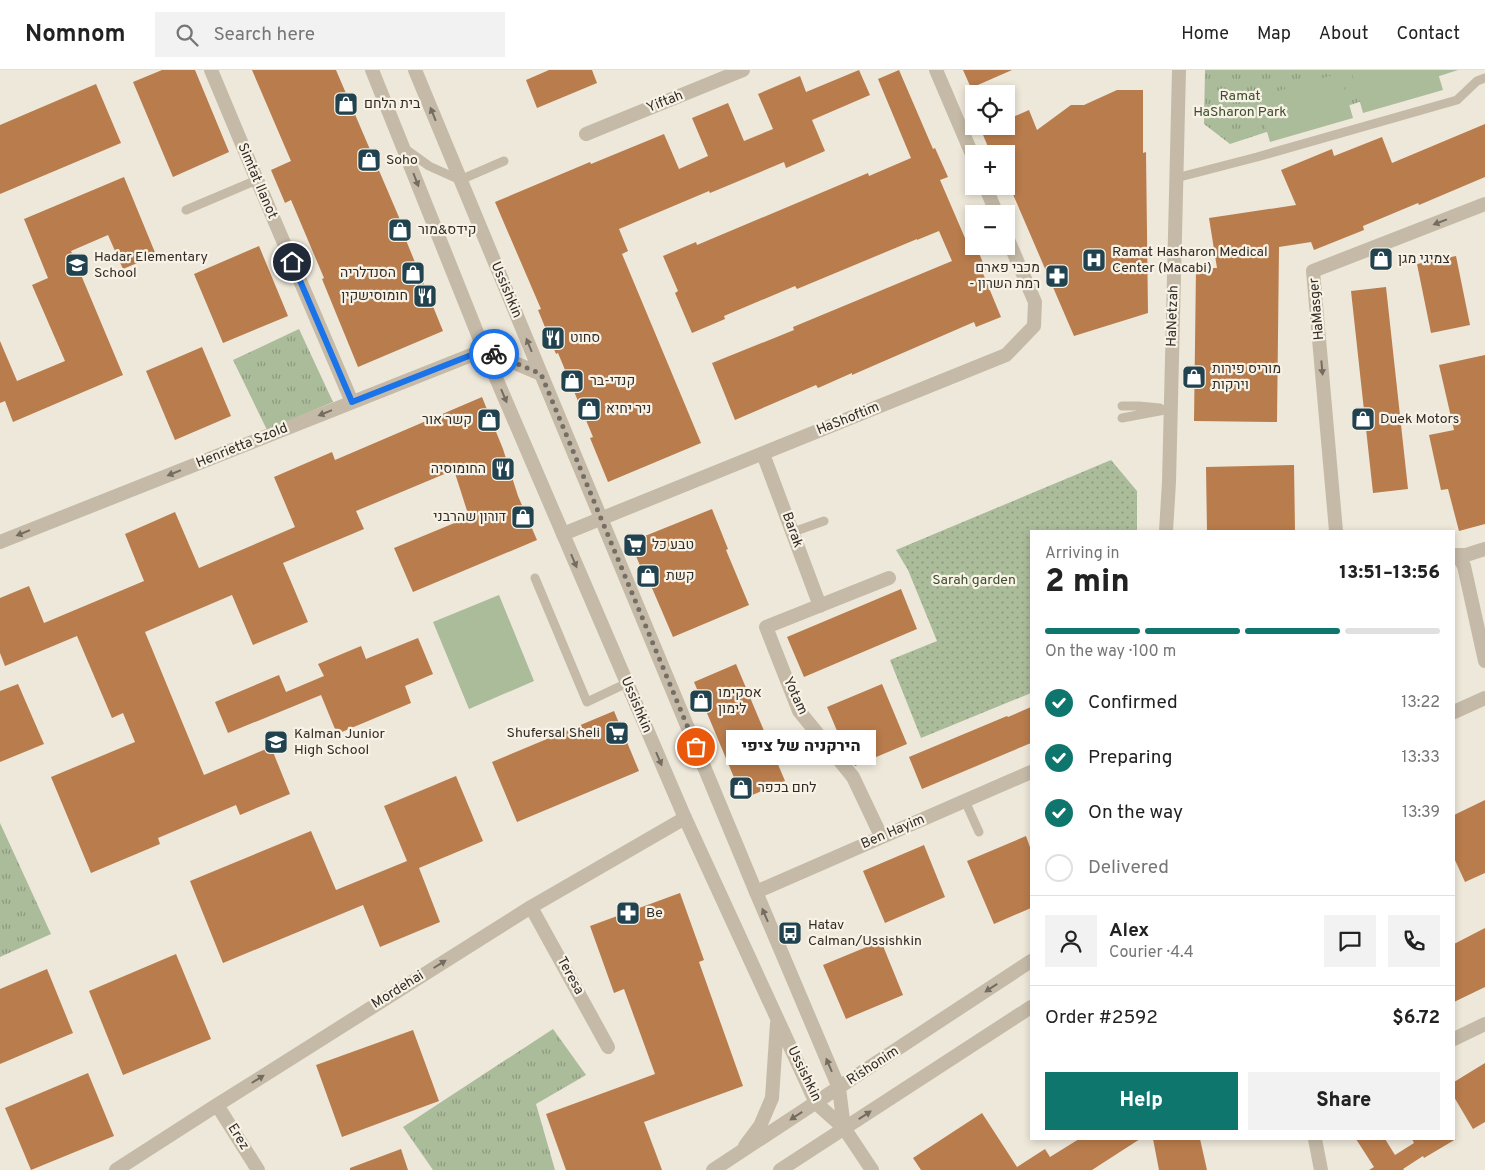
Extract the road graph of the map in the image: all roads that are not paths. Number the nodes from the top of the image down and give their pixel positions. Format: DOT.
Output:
graph roads {
  1 [pos="211,70"];
  2 [pos="372,70"];
  3 [pos="415,70"];
  4 [pos="743,70"];
  5 [pos="936,70"];
  6 [pos="1179,70"];
  7 [pos="1485,78"];
  8 [pos="586,134"];
  9 [pos="968,145"];
  10 [pos="403,147"];
  11 [pos="504,161"];
  12 [pos="1176,178"];
  13 [pos="257,180"];
  14 [pos="460,180"];
  15 [pos="1485,204"];
  16 [pos="186,210"];
  17 [pos="1015,255"];
  18 [pos="484,350"];
  19 [pos="541,374"];
  20 [pos="352,402"];
  21 [pos="1122,406"];
  22 [pos="1170,409"];
  23 [pos="1122,418"];
  24 [pos="763,454"];
  25 [pos="601,519"];
  26 [pos="824,521"];
  27 [pos="1166,530"];
  28 [pos="1336,530"];
  29 [pos="793,532"];
  30 [pos="563,534"];
  31 [pos="0,542"];
  32 [pos="1485,549"];
  33 [pos="1460,558"];
  34 [pos="535,578"];
  35 [pos="889,578"];
  36 [pos="820,606"];
  37 [pos="1485,661"];
  38 [pos="627,683"];
  39 [pos="1485,698"];
  40 [pos="1455,712"];
  41 [pos="1030,772"];
  42 [pos="965,801"];
  43 [pos="685,818"];
  44 [pos="979,832"];
  45 [pos="881,836"];
  46 [pos="756,892"];
  47 [pos="531,907"];
  48 [pos="1030,962"];
  49 [pos="1030,1007"];
  50 [pos="778,1020"];
  51 [pos="1485,1024"];
  52 [pos="1455,1039"];
  53 [pos="608,1047"];
  54 [pos="839,1088"];
  55 [pos="816,1103"];
  56 [pos="217,1104"];
  57 [pos="844,1128"];
  58 [pos="1315,1140"];
  59 [pos="740,1152"];
  60 [pos="116,1170"];
  61 [pos="258,1170"];
  62 [pos="713,1170"];
  63 [pos="780,1170"];
  64 [pos="872,1170"];
  65 [pos="1320,1170"];
  1 -- 13 [label="street, Simtat Ilanot"];
  2 -- 10 [label="street, Ussishkin"];
  14 -- 3 [label="street, Ussishkin, one-way"];
  4 -- 8 [label="street, Yiftah"];
  5 -- 9 [label="street"];
  6 -- 12 [label="street, HaNetzah"];
  7 -- 12 [label="lane"];
  10 -- 14 [label="lane"];
  10 -- 18 [label="street, Ussishkin, one-way"];
  11 -- 14 [label="lane"];
  12 -- 22 [label="street, HaNetzah"];
  13 -- 16 [label="lane"];
  13 -- 20 [label="street, Simtat Ilanot"];
  19 -- 14 [label="street, Ussishkin, one-way"];
  15 -- 28 [label="street, HaMasger, one-way"];
  17 -- 24 [label="street, HaShoftim"];
  18 -- 19 [label="street"];
  18 -- 20 [label="street, Henrietta Szold"];
  18 -- 30 [label="street, Ussishkin, one-way"];
  19 -- 25 [label="street, Ussishkin"];
  20 -- 31 [label="street, Henrietta Szold, one-way"];
  21 -- 22 [label="lane"];
  22 -- 23 [label="lane"];
  22 -- 27 [label="street, HaNetzah"];
  24 -- 25 [label="street, HaShoftim"];
  24 -- 29 [label="street, Barak"];
  25 -- 30 [label="street, HaShoftim"];
  25 -- 46 [label="street, Ussishkin"];
  26 -- 29 [label="lane"];
  29 -- 36 [label="street, Barak"];
  30 -- 38 [label="street, Ussishkin, one-way"];
  32 -- 33 [label="street"];
  33 -- 37 [label="street"];
  34 -- 38 [label="lane"];
  35 -- 36 [label="street"];
  36 -- 45 [label="street, Yotam"];
  38 -- 43 [label="street, Ussishkin, one-way"];
  39 -- 40 [label="street"];
  41 -- 42 [label="street, Ben Hayim"];
  42 -- 44 [label="lane"];
  42 -- 45 [label="street, Ben Hayim"];
  43 -- 47 [label="street, Mordehai"];
  43 -- 50 [label="street, Ussishkin"];
  45 -- 46 [label="street, Ben Hayim"];
  54 -- 46 [label="street, Ussishkin, one-way"];
  47 -- 53 [label="street, Teresa"];
  56 -- 47 [label="street, Mordehai, one-way"];
  48 -- 54 [label="street, Rishonim, one-way"];
  57 -- 49 [label="street, one-way"];
  50 -- 55 [label="street, Ussishkin"];
  50 -- 59 [label="street"];
  51 -- 52 [label="street"];
  54 -- 55 [label="street, Rishonim"];
  54 -- 57 [label="street, Ussishkin"];
  55 -- 57 [label="street, Ussishkin"];
  55 -- 59 [label="street, Rishonim, one-way"];
  56 -- 60 [label="street, Mordehai"];
  56 -- 61 [label="street, Erez"];
  57 -- 63 [label="street"];
  57 -- 64 [label="street"];
  58 -- 65 [label="street"];
  59 -- 62 [label="street, Rishonim"];
}
